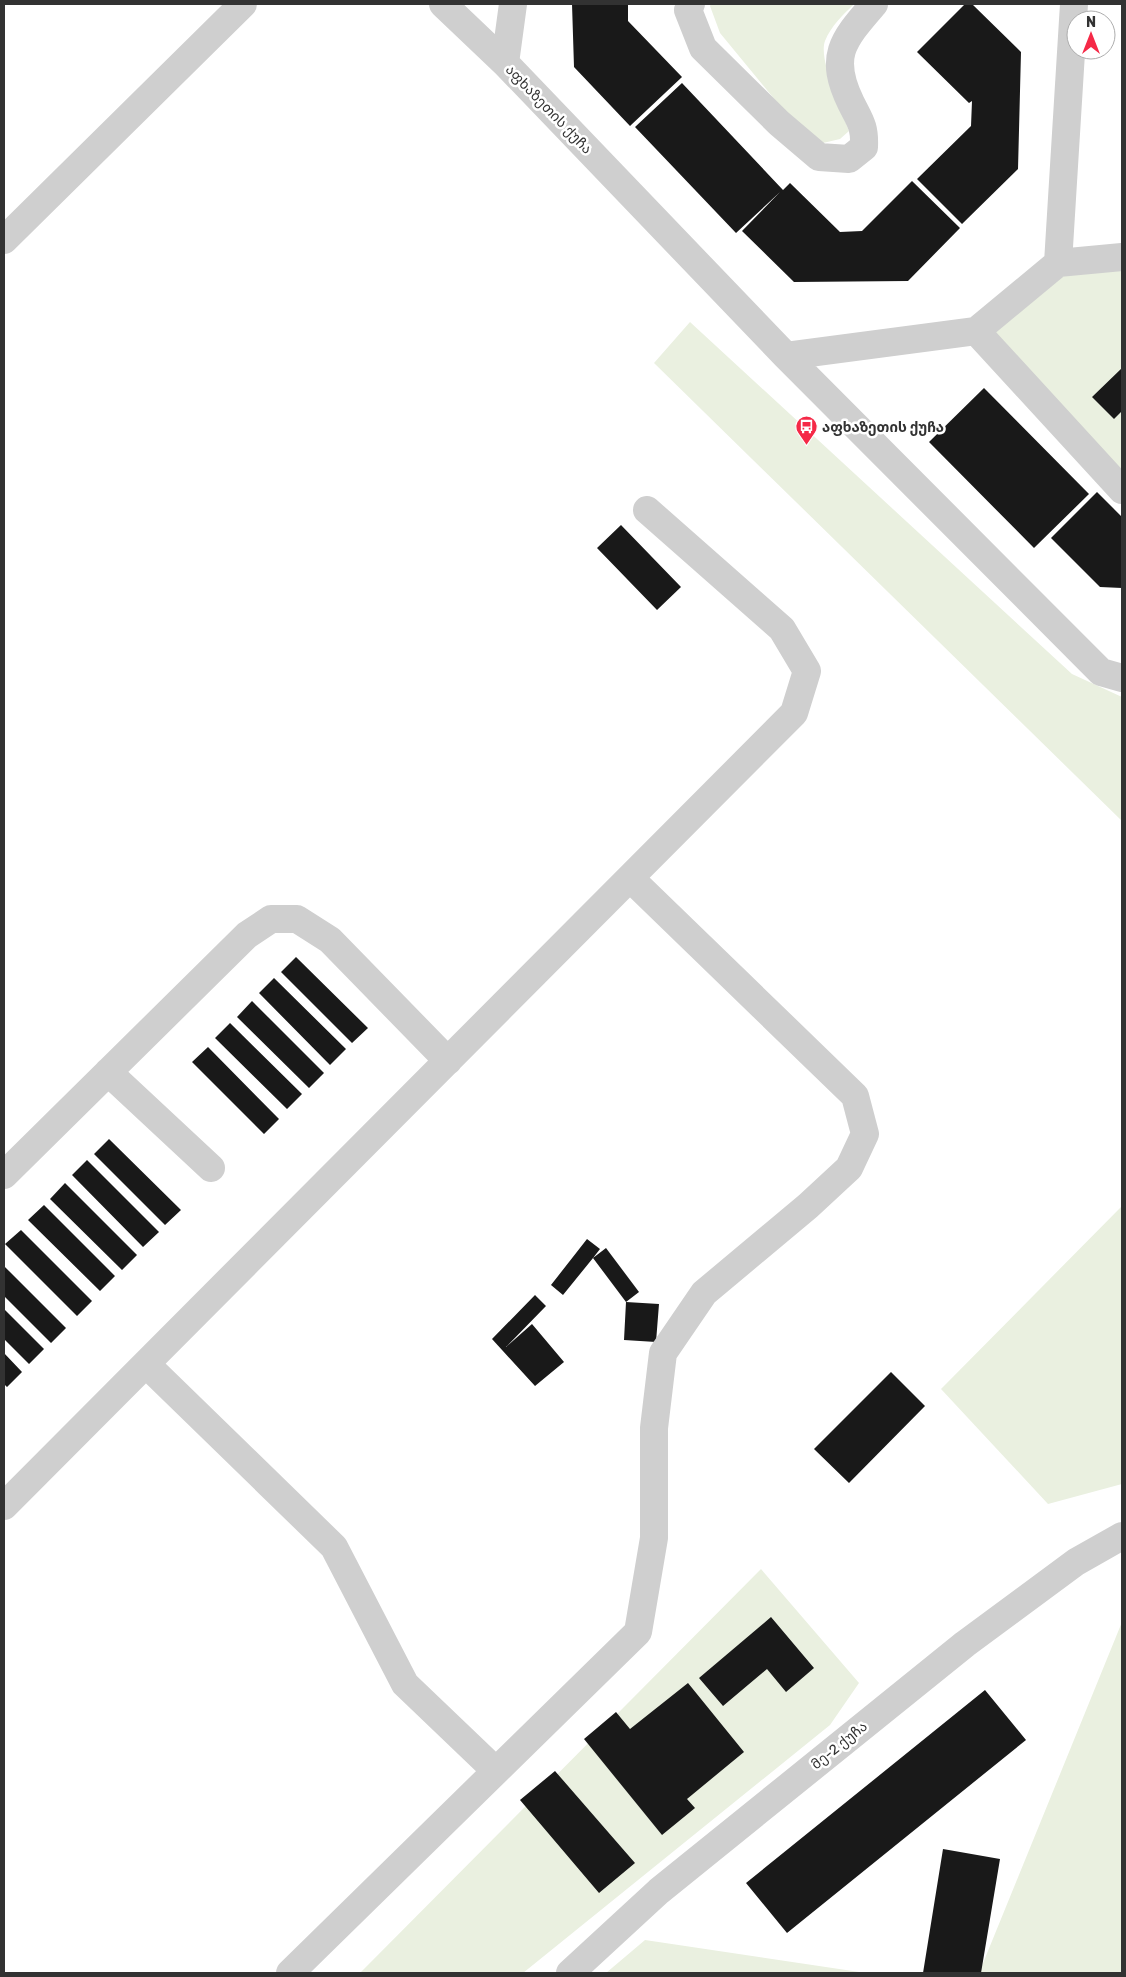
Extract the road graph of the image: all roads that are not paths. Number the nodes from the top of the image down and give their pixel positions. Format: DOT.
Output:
graph roads {
  1 [pos="243,4"];
  2 [pos="443,4"];
  3 [pos="513,4"];
  4 [pos="691,4"];
  5 [pos="874,4"];
  6 [pos="1074,4"];
  7 [pos="505,63"];
  8 [pos="4,240"];
  9 [pos="1122,258"];
  10 [pos="1058,263"];
  11 [pos="976,331"];
  12 [pos="786,356"];
  13 [pos="1122,490"];
  14 [pos="647,510"];
  15 [pos="1122,678"];
  16 [pos="630,878"];
  17 [pos="448,1061"];
  18 [pos="108,1072"];
  19 [pos="211,1168"];
  20 [pos="4,1175"];
  21 [pos="146,1364"];
  22 [pos="4,1506"];
  23 [pos="1122,1536"];
  24 [pos="496,1771"];
  25 [pos="290,1973"];
  26 [pos="570,1973"];
  1 -- 8 [label="street"];
  2 -- 7 [label="street, აფხაზეთის ქუჩა"];
  3 -- 7 [label="street"];
  4 -- 5 [label="street"];
  6 -- 10 [label="street"];
  7 -- 12 [label="street, აფხაზეთის ქუჩა"];
  9 -- 10 [label="street"];
  10 -- 11 [label="street"];
  11 -- 12 [label="street"];
  11 -- 13 [label="street"];
  12 -- 15 [label="street, აფხაზეთის ქუჩა"];
  14 -- 16 [label="street"];
  16 -- 17 [label="street"];
  16 -- 24 [label="street"];
  17 -- 18 [label="street"];
  17 -- 21 [label="street"];
  18 -- 19 [label="street"];
  18 -- 20 [label="street"];
  21 -- 22 [label="street"];
  21 -- 24 [label="street"];
  23 -- 26 [label="street, მე-2 ქუჩა"];
  24 -- 25 [label="street"];
}
